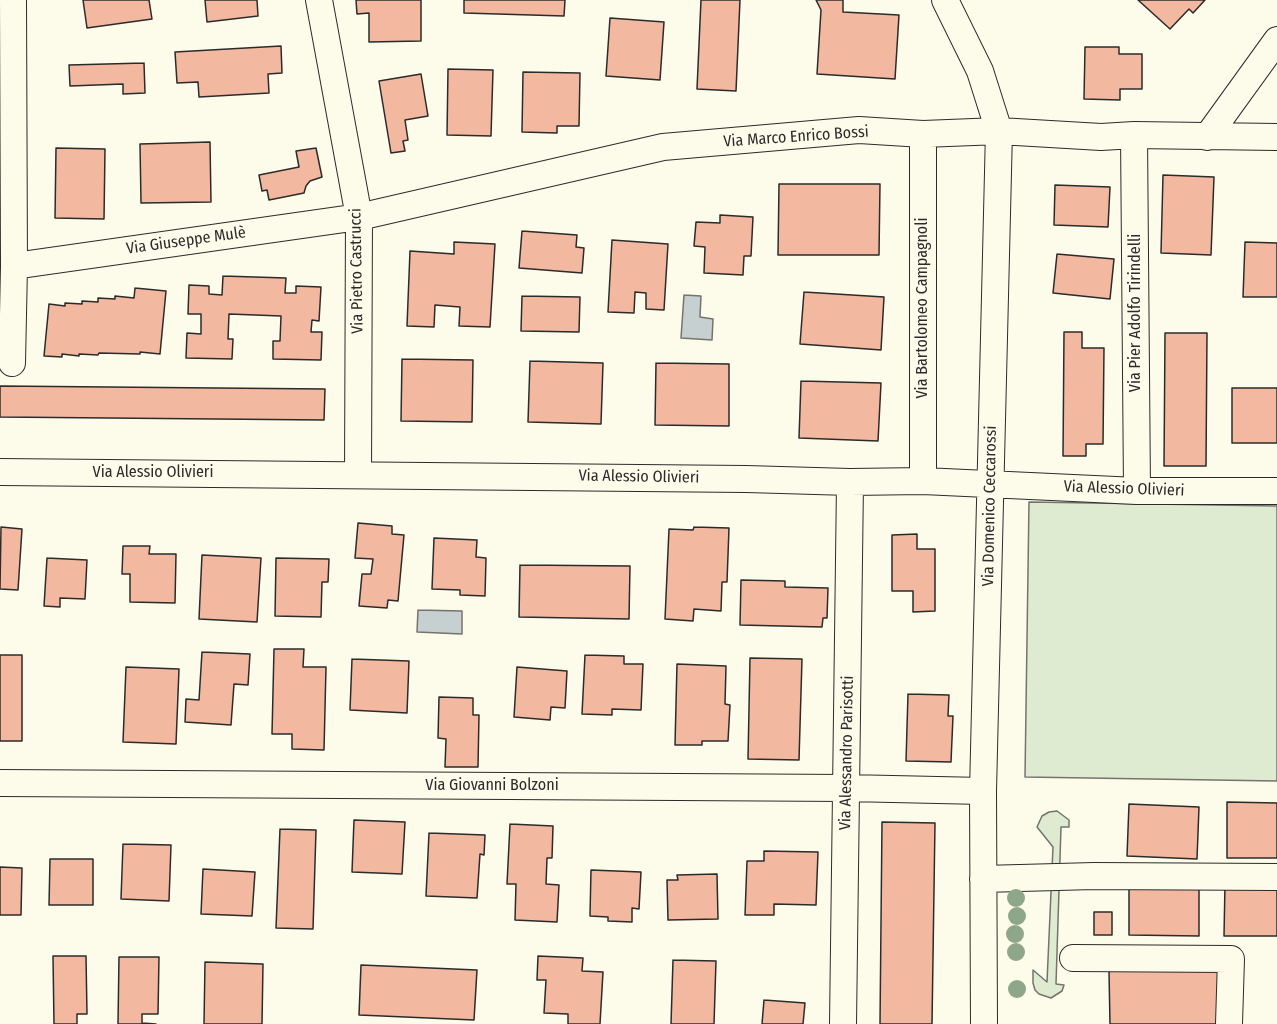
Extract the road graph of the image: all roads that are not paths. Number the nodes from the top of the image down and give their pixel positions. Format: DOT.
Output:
graph roads {
  1 [pos="13,0"];
  2 [pos="319,0"];
  3 [pos="945,0"];
  4 [pos="1277,40"];
  5 [pos="999,131"];
  6 [pos="923,134"];
  7 [pos="1134,135"];
  8 [pos="1207,137"];
  9 [pos="1277,137"];
  10 [pos="359,217"];
  11 [pos="14,266"];
  12 [pos="12,363"];
  13 [pos="0,472"];
  14 [pos="358,474"];
  15 [pos="923,481"];
  16 [pos="850,482"];
  17 [pos="990,484"];
  18 [pos="1137,491"];
  19 [pos="1277,491"];
  20 [pos="0,783"];
  21 [pos="847,788"];
  22 [pos="983,791"];
  23 [pos="1277,877"];
  24 [pos="983,879"];
  25 [pos="1073,958"];
  26 [pos="843,1024"];
  27 [pos="984,1024"];
  28 [pos="1229,1024"];
  1 -- 11 [label="street"];
  2 -- 10 [label="street, Via Pietro Castrucci"];
  3 -- 5 [label="street, Via Domenico Ceccarossi"];
  4 -- 8 [label="street"];
  5 -- 6 [label="street, Via Marco Enrico Bossi"];
  5 -- 7 [label="street, Via Marco Enrico Bossi"];
  5 -- 17 [label="street, Via Domenico Ceccarossi"];
  6 -- 10 [label="street, Via Marco Enrico Bossi"];
  6 -- 15 [label="street, Via Bartolomeo Campagnoli"];
  7 -- 8 [label="street, Via Marco Enrico Bossi"];
  7 -- 18 [label="street, Via Pier Adolfo Tirindelli"];
  8 -- 9 [label="street, Via Marco Enrico Bossi"];
  10 -- 11 [label="street, Via Giuseppe Mulè"];
  10 -- 14 [label="street, Via Pietro Castrucci"];
  11 -- 12 [label="street"];
  13 -- 14 [label="street, Via Alessio Olivieri"];
  14 -- 16 [label="street, Via Alessio Olivieri"];
  15 -- 16 [label="street, Via Alessio Olivieri"];
  15 -- 17 [label="street, Via Alessio Olivieri"];
  16 -- 21 [label="street, Via Alessandro Parisotti"];
  17 -- 18 [label="street, Via Alessio Olivieri"];
  17 -- 22 [label="street, Via Domenico Ceccarossi"];
  18 -- 19 [label="street, Via Alessio Olivieri"];
  20 -- 21 [label="street, Via Giovanni Bolzoni"];
  21 -- 22 [label="street, Via Giovanni Bolzoni"];
  21 -- 26 [label="street, Via Alessandro Parisotti"];
  22 -- 24 [label="street, Via Domenico Ceccarossi"];
  23 -- 24 [label="street"];
  24 -- 27 [label="street, Via Domenico Ceccarossi"];
  25 -- 28 [label="street"];
}
